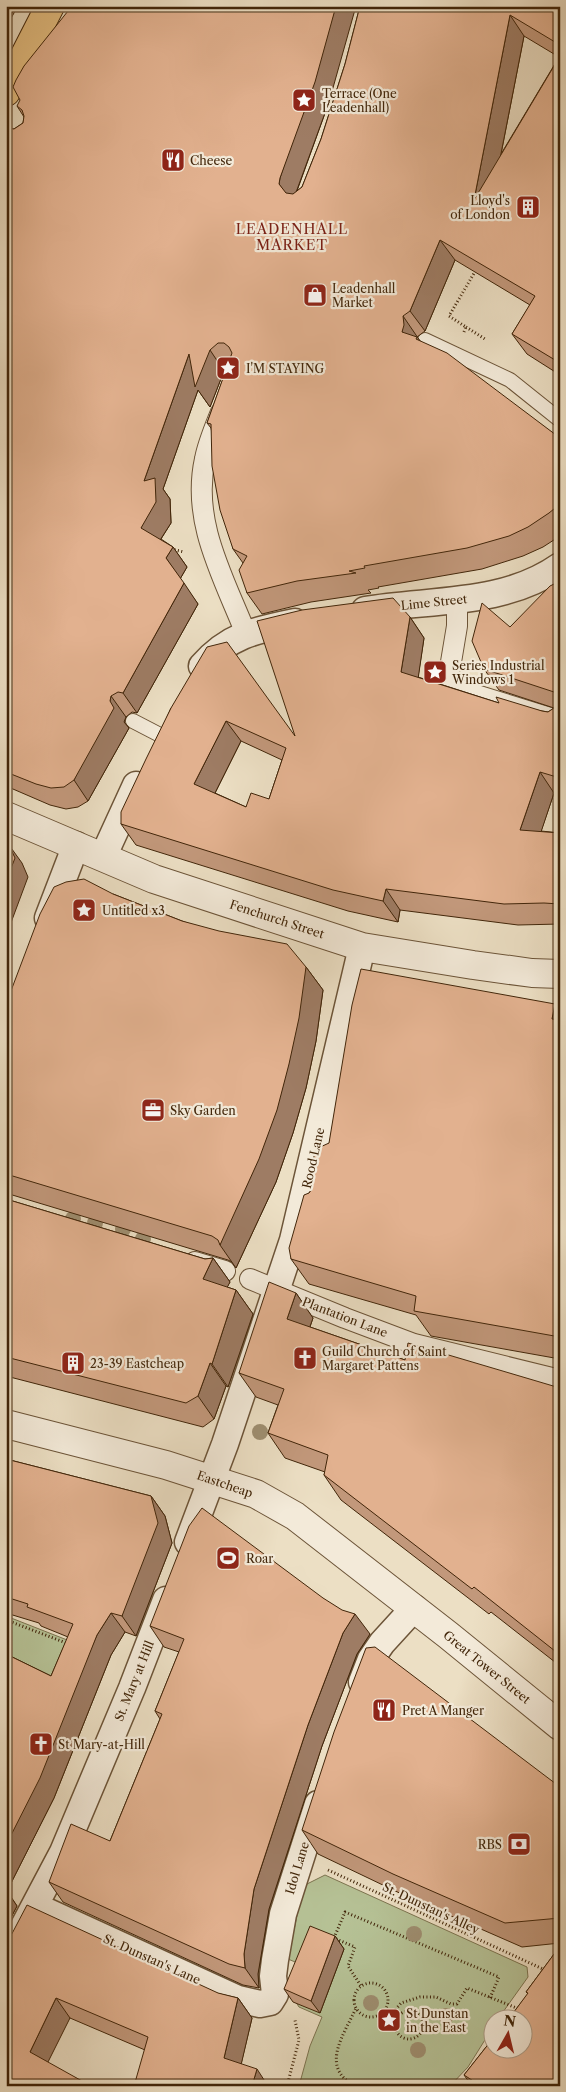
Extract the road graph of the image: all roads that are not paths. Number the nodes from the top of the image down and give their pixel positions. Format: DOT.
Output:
graph roads {
  1 [pos="50,6"];
  2 [pos="6,92"];
  3 [pos="425,340"];
  4 [pos="228,394"];
  5 [pos="560,420"];
  6 [pos="560,566"];
  7 [pos="457,599"];
  8 [pos="344,613"];
  9 [pos="318,618"];
  10 [pos="246,634"];
  11 [pos="186,686"];
  12 [pos="172,710"];
  13 [pos="133,721"];
  14 [pos="560,721"];
  15 [pos="152,752"];
  16 [pos="6,816"];
  17 [pos="76,845"];
  18 [pos="103,857"];
  19 [pos="41,938"];
  20 [pos="362,947"];
  21 [pos="560,974"];
  22 [pos="177,1256"];
  23 [pos="225,1271"];
  24 [pos="250,1279"];
  25 [pos="277,1290"];
  26 [pos="560,1380"];
  27 [pos="6,1424"];
  28 [pos="212,1479"];
  29 [pos="414,1608"];
  30 [pos="353,1706"];
  31 [pos="560,1726"];
  32 [pos="325,1782"];
  33 [pos="35,1906"];
  34 [pos="6,1960"];
  35 [pos="270,2002"];
  1 -- 2 [label="main road"];
  3 -- 5 [label="lane"];
  4 -- 10 [label="street"];
  6 -- 7 [label="street, Lime Street"];
  7 -- 8 [label="street, Lime Street"];
  7 -- 14 [label="street"];
  9 -- 10 [label="street"];
  10 -- 11 [label="street"];
  12 -- 15 [label="street"];
  13 -- 15 [label="lane"];
  15 -- 18 [label="street"];
  16 -- 17 [label="street, Fenchurch Street"];
  17 -- 18 [label="street, Fenchurch Street"];
  17 -- 19 [label="street"];
  18 -- 20 [label="street, Fenchurch Street"];
  20 -- 21 [label="street, Fenchurch Street"];
  20 -- 25 [label="street, Rood Lane"];
  22 -- 23 [label="street"];
  24 -- 25 [label="street, Plantation Lane"];
  25 -- 26 [label="street, Plantation Lane"];
  25 -- 28 [label="street, Rood Lane"];
  27 -- 28 [label="street, Eastcheap"];
  28 -- 29 [label="street, Eastcheap"];
  28 -- 33 [label="street, St. Mary at Hill"];
  29 -- 30 [label="street"];
  29 -- 31 [label="street, Great Tower Street"];
  32 -- 35 [label="street, Idol Lane"];
  33 -- 34 [label="street, St. Mary at Hill"];
  33 -- 35 [label="street, St. Dunstan's Lane"];
}
